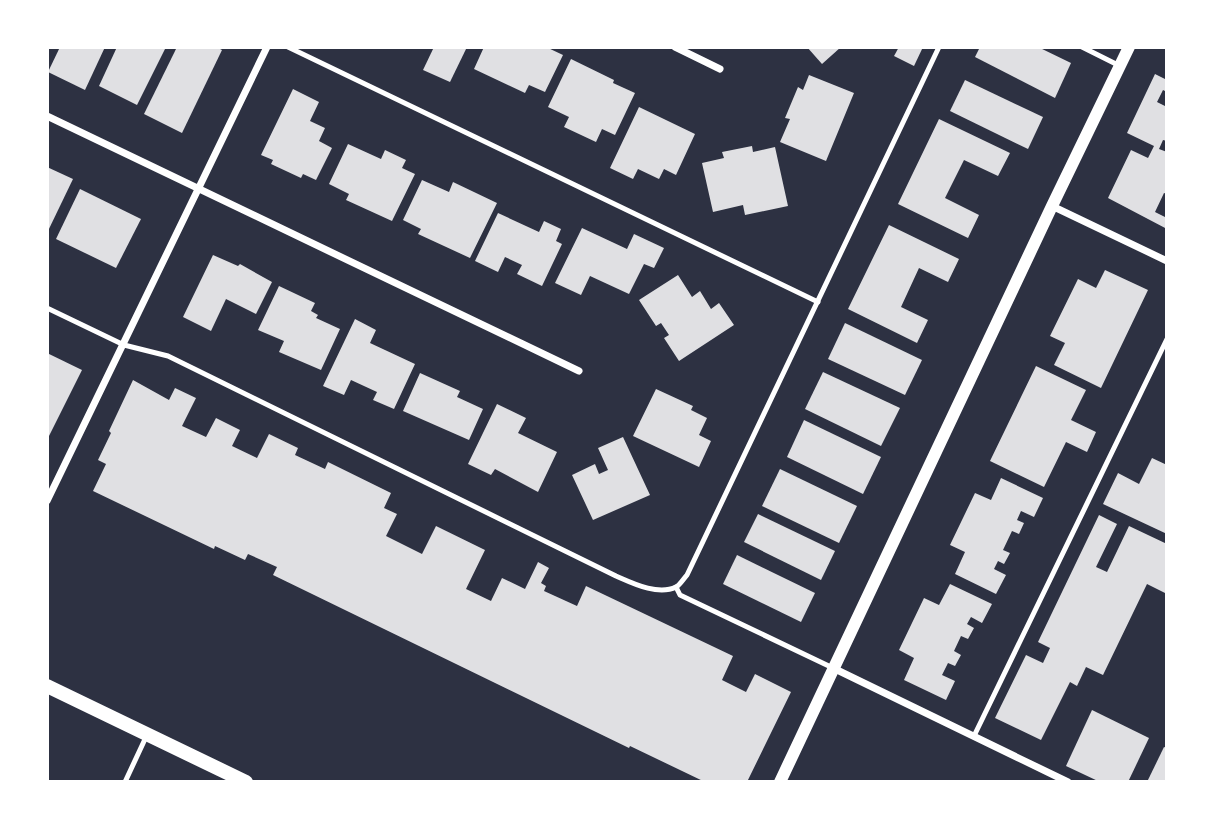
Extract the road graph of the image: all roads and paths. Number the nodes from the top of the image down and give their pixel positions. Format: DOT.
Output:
graph roads {
  1 [pos="267,47"];
  2 [pos="288,47"];
  3 [pos="674,47"];
  4 [pos="939,47"];
  5 [pos="1082,47"];
  6 [pos="1129,47"];
  7 [pos="1120,66"];
  8 [pos="720,69"];
  9 [pos="47,116"];
  10 [pos="199,189"];
  11 [pos="1052,206"];
  12 [pos="1167,261"];
  13 [pos="818,302"];
  14 [pos="47,307"];
  15 [pos="1167,339"];
  16 [pos="124,345"];
  17 [pos="579,371"];
  18 [pos="47,501"];
  19 [pos="676,587"];
  20 [pos="833,668"];
  21 [pos="47,686"];
  22 [pos="148,733"];
  23 [pos="974,736"];
  24 [pos="125,782"];
  25 [pos="246,782"];
  26 [pos="779,782"];
  27 [pos="1068,782"];
  1 -- 10 [label="street"];
  2 -- 13 [label="lane"];
  3 -- 8 [label="street"];
  4 -- 13 [label="lane"];
  5 -- 7 [label="lane"];
  6 -- 7 [label="street"];
  7 -- 11 [label="street"];
  9 -- 10 [label="street"];
  10 -- 16 [label="street"];
  10 -- 17 [label="street"];
  11 -- 12 [label="street"];
  11 -- 20 [label="street"];
  13 -- 19 [label="lane"];
  14 -- 16 [label="lane"];
  15 -- 23 [label="lane"];
  16 -- 18 [label="street"];
  16 -- 19 [label="lane"];
  19 -- 20 [label="lane"];
  20 -- 23 [label="street"];
  20 -- 26 [label="street"];
  21 -- 22 [label="main road"];
  22 -- 24 [label="lane"];
  22 -- 25 [label="main road"];
  23 -- 27 [label="street"];
}
